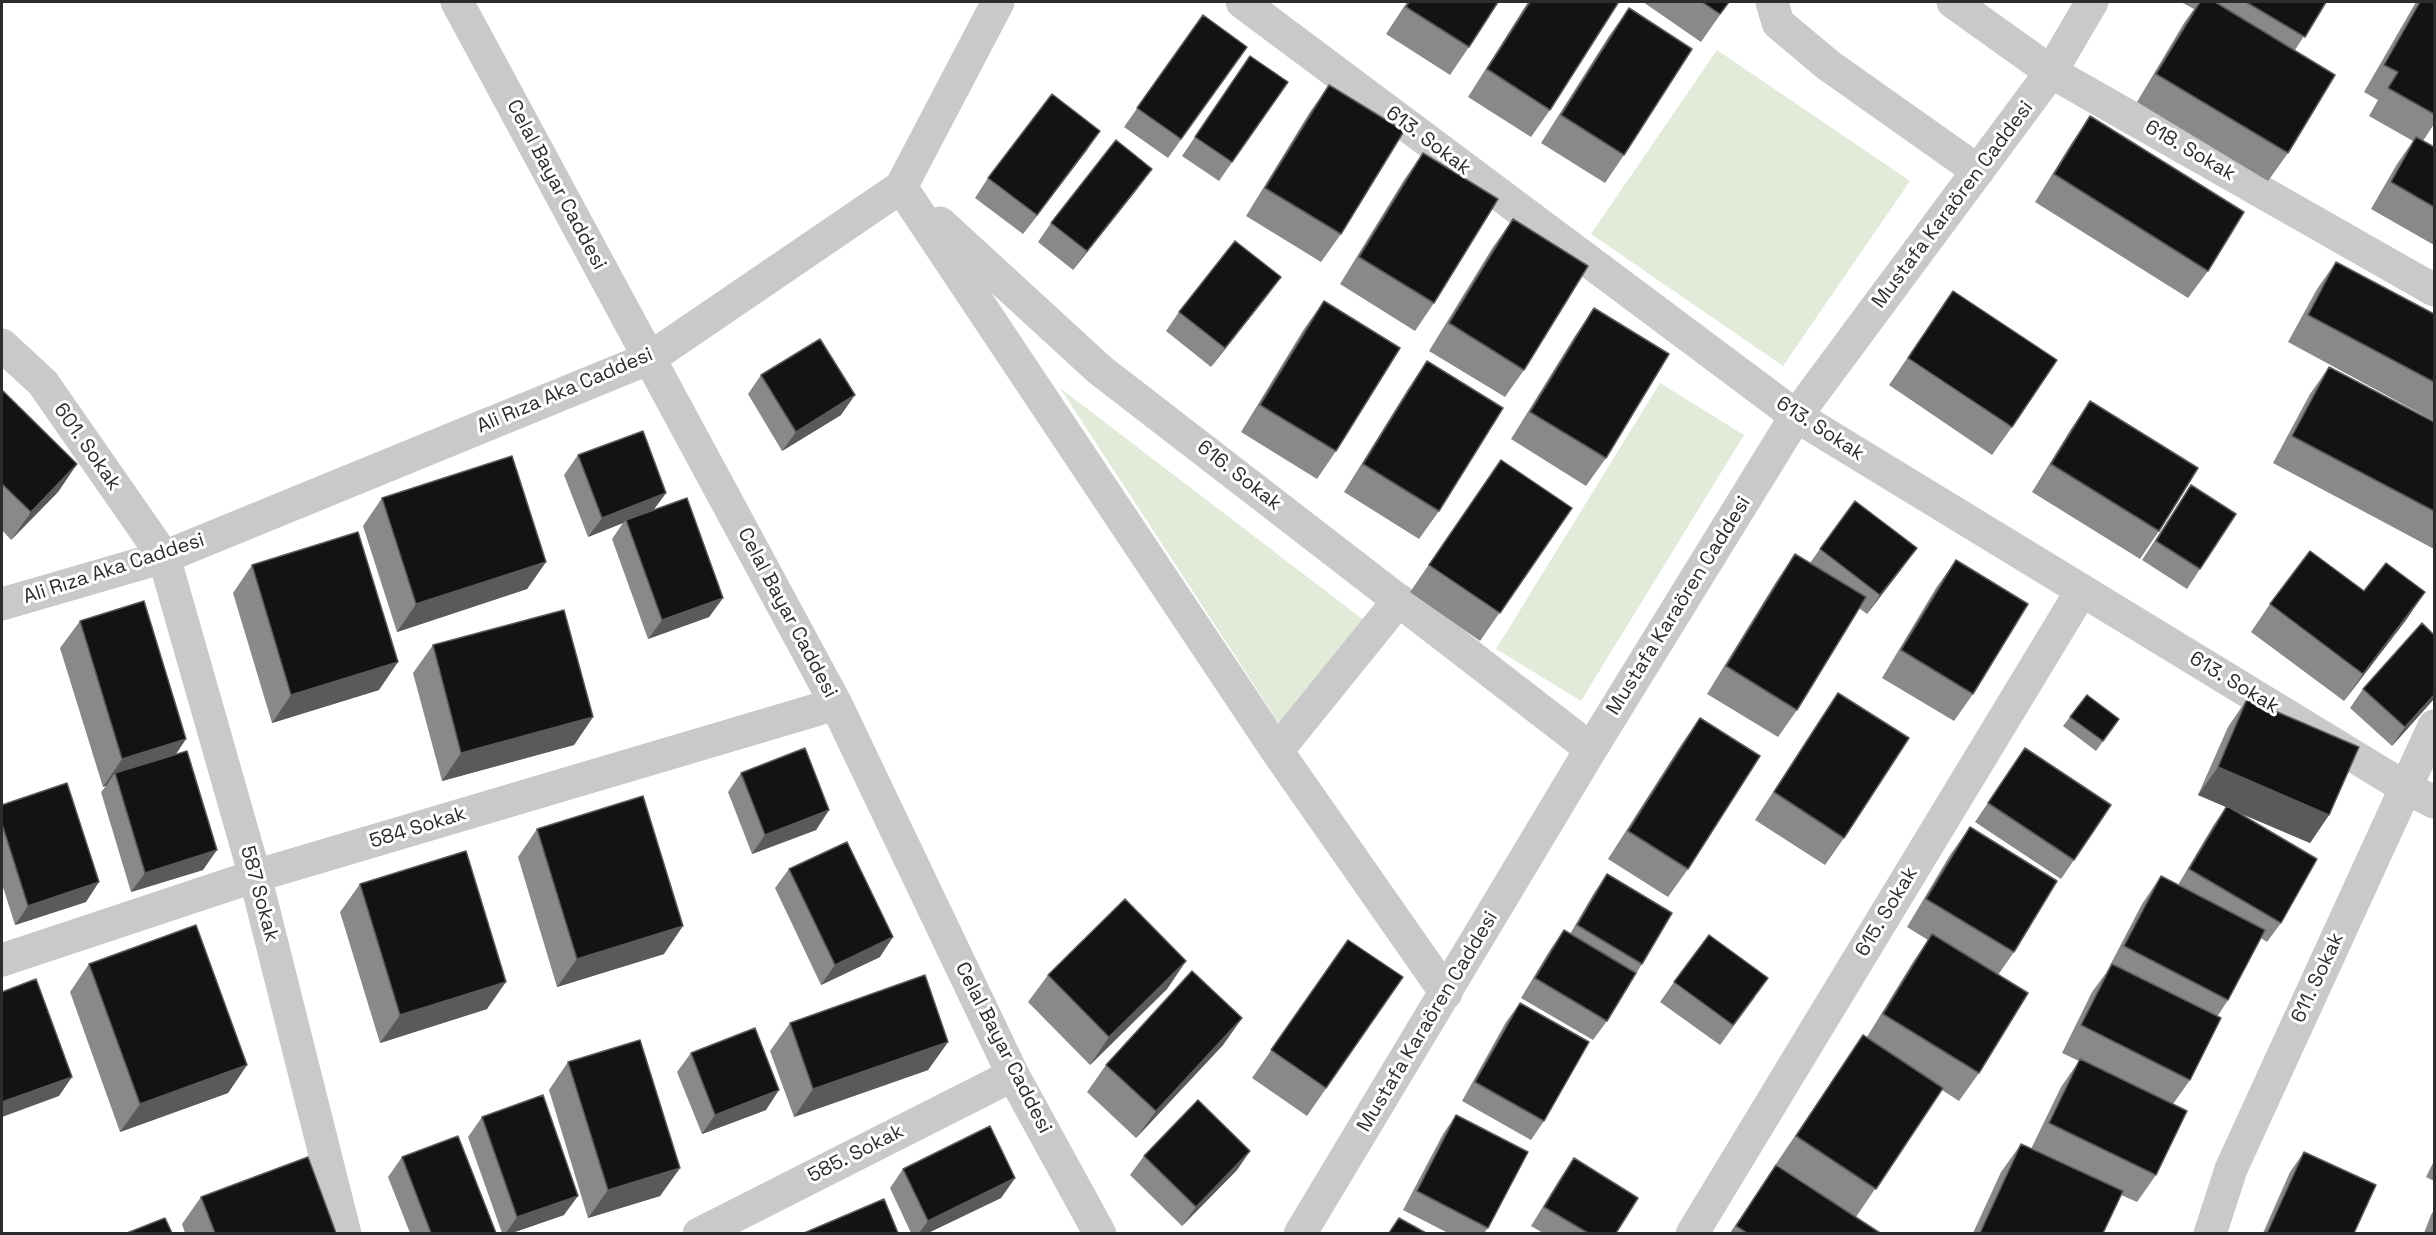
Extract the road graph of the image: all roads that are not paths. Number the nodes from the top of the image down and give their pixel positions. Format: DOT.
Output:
graph roads {
  1 [pos="457,2"];
  2 [pos="998,2"];
  3 [pos="1242,2"];
  4 [pos="1772,2"];
  5 [pos="1953,2"];
  6 [pos="2092,2"];
  7 [pos="2051,72"];
  8 [pos="1978,171"];
  9 [pos="901,187"];
  10 [pos="2434,290"];
  11 [pos="2,345"];
  12 [pos="650,358"];
  13 [pos="1796,416"];
  14 [pos="164,557"];
  15 [pos="2082,590"];
  16 [pos="1399,600"];
  17 [pos="2,604"];
  18 [pos="836,704"];
  19 [pos="2434,726"];
  20 [pos="1591,749"];
  21 [pos="1277,751"];
  22 [pos="2406,788"];
  23 [pos="2434,802"];
  24 [pos="255,876"];
  25 [pos="2,960"];
  26 [pos="1446,993"];
  27 [pos="1013,1075"];
  28 [pos="345,1233"];
  29 [pos="699,1233"];
  30 [pos="1100,1233"];
  31 [pos="1300,1233"];
  32 [pos="1692,1233"];
  33 [pos="2210,1233"];
  1 -- 12 [label="street, Celal Bayar Caddesi"];
  2 -- 9 [label="street, Ali Rıza Aka Caddesi"];
  3 -- 13 [label="street, 613. Sokak"];
  4 -- 8 [label="street"];
  5 -- 7 [label="street, 618. Sokak"];
  6 -- 7 [label="street, Mustafa Karaören Caddesi"];
  7 -- 8 [label="street, Mustafa Karaören Caddesi"];
  7 -- 10 [label="street, 618. Sokak"];
  8 -- 13 [label="street, Mustafa Karaören Caddesi"];
  9 -- 12 [label="street, Ali Rıza Aka Caddesi"];
  9 -- 16 [label="street, 616. Sokak"];
  9 -- 21 [label="street"];
  11 -- 14 [label="street, 601. Sokak"];
  12 -- 14 [label="street, Ali Rıza Aka Caddesi"];
  12 -- 18 [label="street, Celal Bayar Caddesi"];
  13 -- 15 [label="street, 613. Sokak"];
  13 -- 20 [label="street, Mustafa Karaören Caddesi"];
  14 -- 17 [label="street, Ali Rıza Aka Caddesi"];
  14 -- 24 [label="street, 587 Sokak"];
  15 -- 22 [label="street, 613. Sokak"];
  15 -- 32 [label="street, 615. Sokak"];
  16 -- 20 [label="street, 616. Sokak"];
  16 -- 21 [label="street"];
  18 -- 24 [label="street, 584 Sokak"];
  18 -- 27 [label="street, Celal Bayar Caddesi"];
  19 -- 22 [label="street, 611. Sokak"];
  20 -- 26 [label="street, Mustafa Karaören Caddesi"];
  21 -- 26 [label="street"];
  22 -- 23 [label="street, 613. Sokak"];
  22 -- 33 [label="street, 611. Sokak"];
  24 -- 25 [label="street, 584 Sokak"];
  24 -- 28 [label="street, 587 Sokak"];
  26 -- 31 [label="street, Mustafa Karaören Caddesi"];
  27 -- 29 [label="street, 585. Sokak"];
  27 -- 30 [label="street, Celal Bayar Caddesi"];
}
